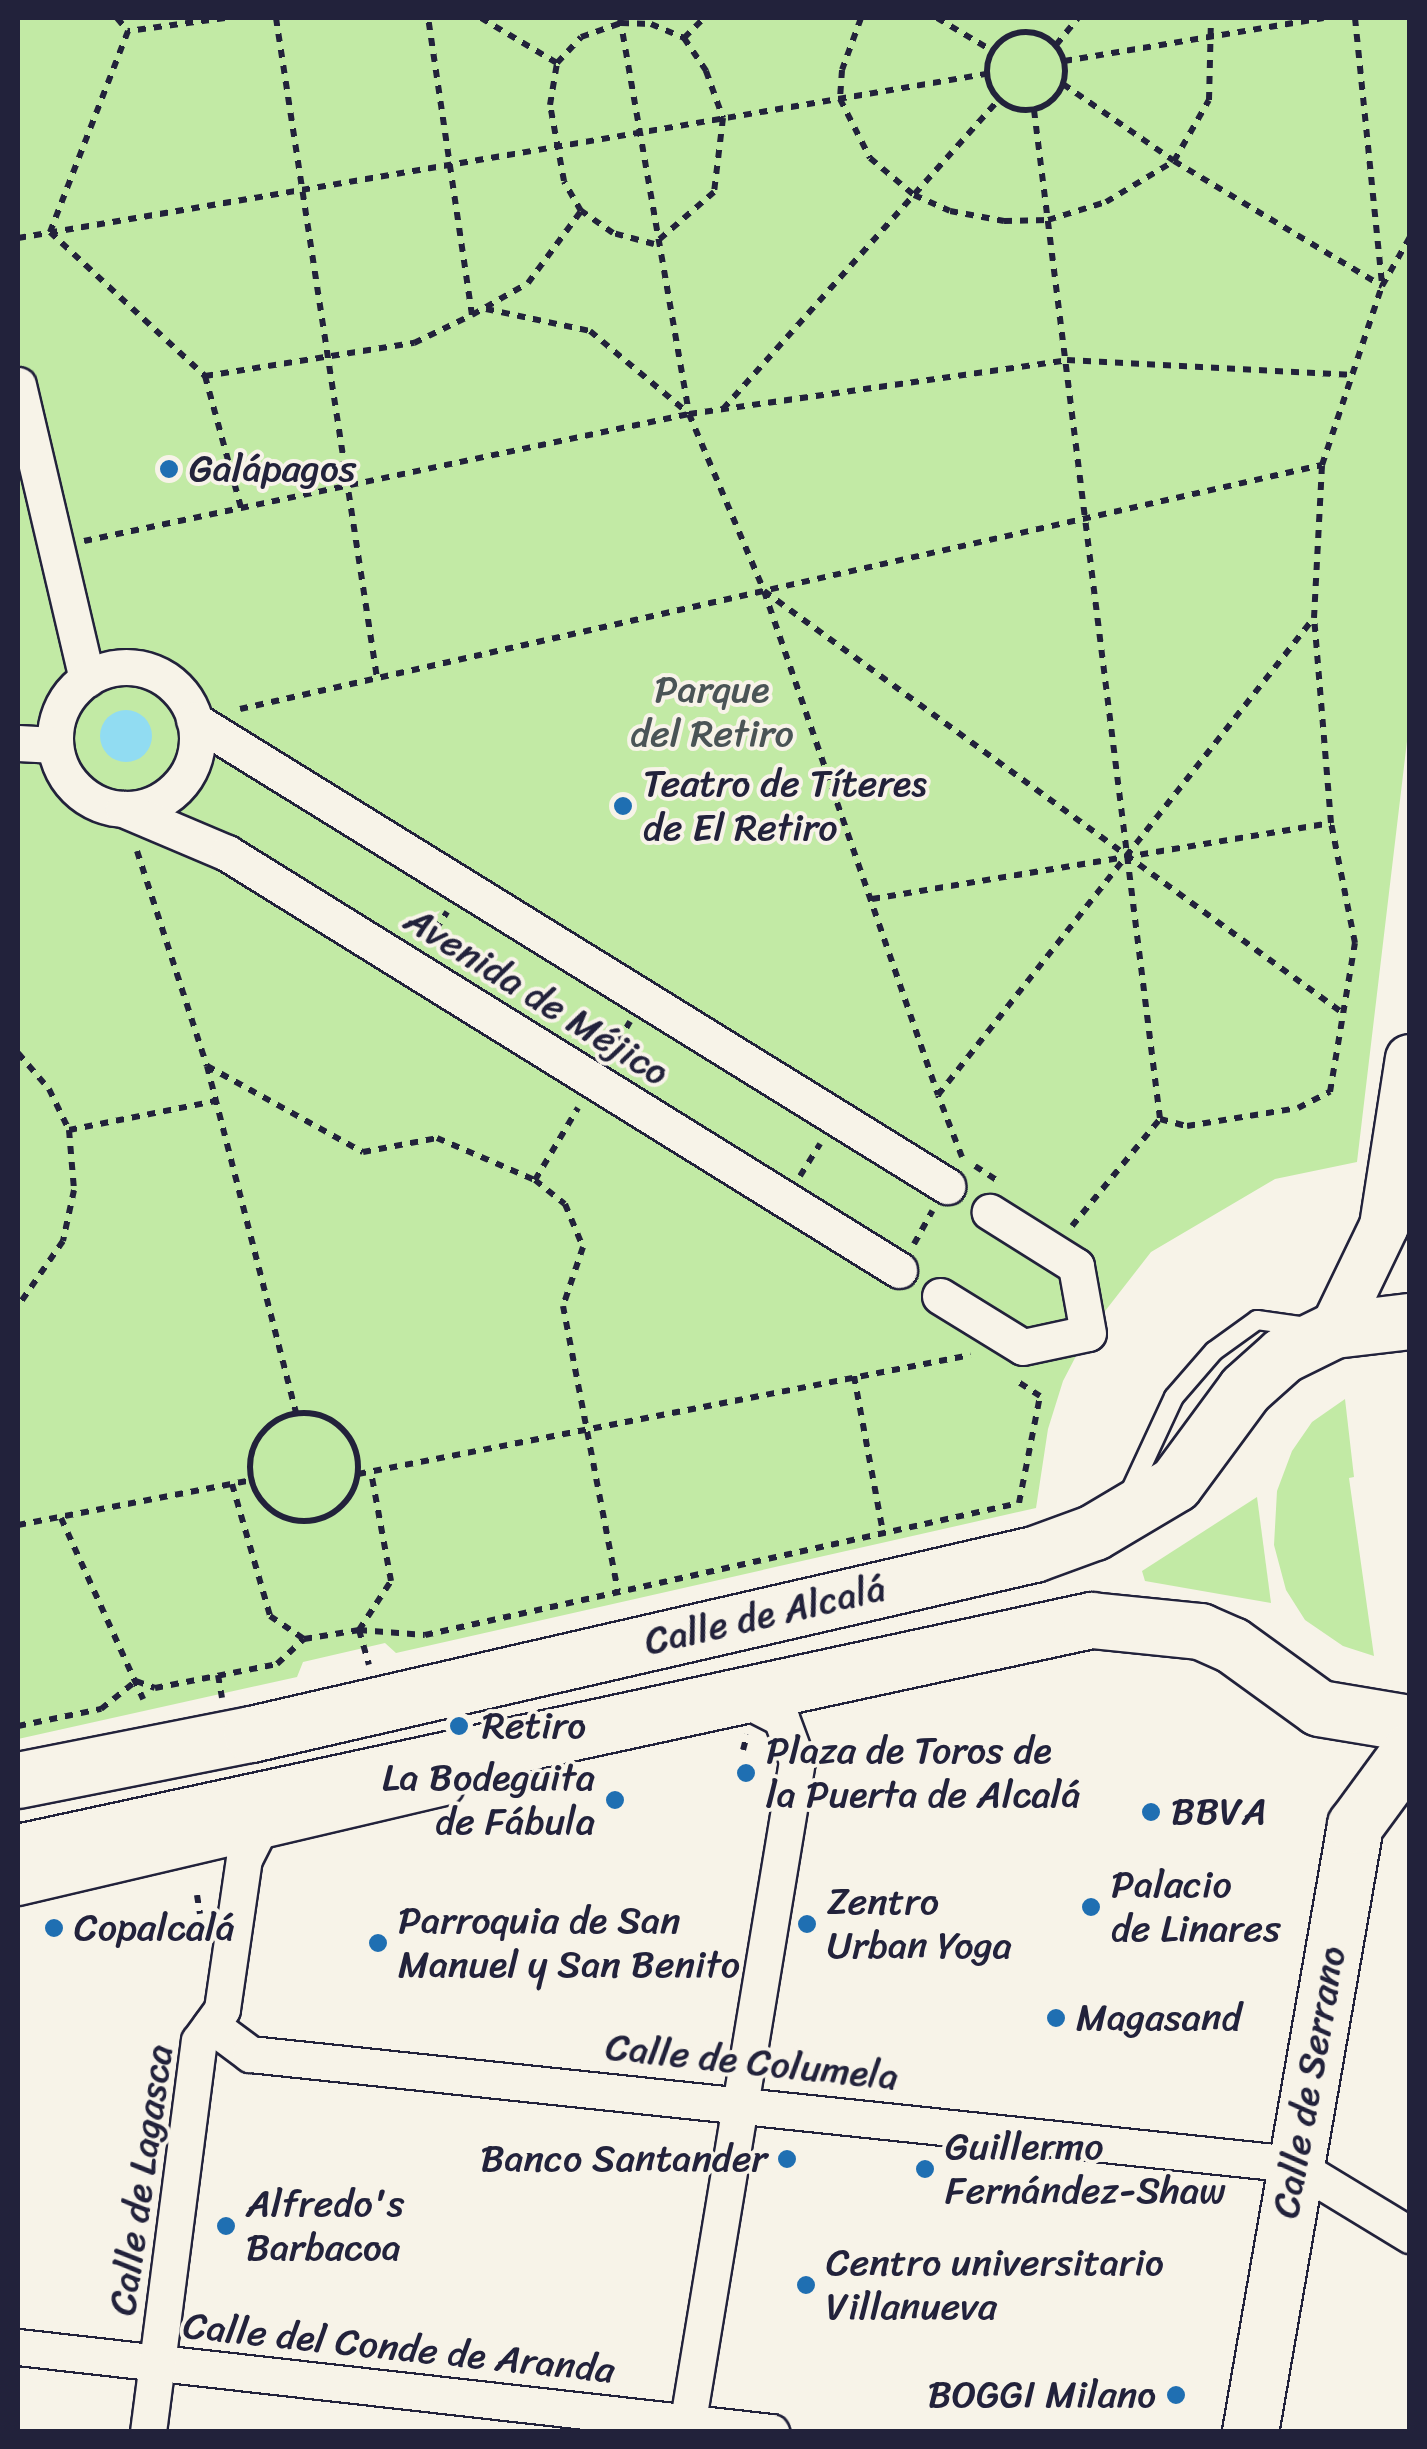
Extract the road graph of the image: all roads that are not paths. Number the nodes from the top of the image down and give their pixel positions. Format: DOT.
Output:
graph roads {
  1 [pos="18,386"];
  2 [pos="87,679"];
  3 [pos="194,720"];
  4 [pos="18,743"];
  5 [pos="56,745"];
  6 [pos="123,809"];
  7 [pos="1410,1060"];
  8 [pos="947,1186"];
  9 [pos="990,1212"];
  10 [pos="899,1270"];
  11 [pos="940,1296"];
  12 [pos="1410,1321"];
  13 [pos="1334,1330"];
  14 [pos="1119,1520"];
  15 [pos="717,1700"];
  16 [pos="307,1720"];
  17 [pos="1410,1723"];
  18 [pos="1410,1750"];
  19 [pos="18,1780"];
  20 [pos="18,1804"];
  21 [pos="258,1831"];
  22 [pos="18,1852"];
  23 [pos="18,1886"];
  24 [pos="211,2025"];
  25 [pos="743,2102"];
  26 [pos="1293,2164"];
  27 [pos="1410,2235"];
  28 [pos="18,2347"];
  29 [pos="158,2363"];
  30 [pos="686,2427"];
  31 [pos="148,2432"];
  32 [pos="771,2432"];
  33 [pos="1250,2432"];
  1 -- 2 [label="street"];
  2 -- 3 [label="street"];
  2 -- 5 [label="street"];
  3 -- 6 [label="street"];
  3 -- 8 [label="street, Avenida de Méjico"];
  4 -- 5 [label="street"];
  5 -- 6 [label="street"];
  6 -- 10 [label="street, Avenida de Méjico"];
  7 -- 13 [label="main road"];
  9 -- 11 [label="street"];
  12 -- 13 [label="main road, Calle de Alcalá"];
  13 -- 14 [label="main road, Calle de Alcalá"];
  13 -- 14 [label="lane"];
  14 -- 16 [label="main road, Calle de Alcalá"];
  15 -- 17 [label="main road, Calle de Alcalá"];
  15 -- 21 [label="street, Calle de Alcalá"];
  15 -- 22 [label="main road, Calle de Alcalá"];
  15 -- 25 [label="street"];
  16 -- 19 [label="main road, Calle de Alcalá"];
  16 -- 20 [label="main road, Calle de Alcalá"];
  18 -- 26 [label="main road, Calle de Serrano"];
  21 -- 23 [label="street, Calle de Alcalá"];
  21 -- 24 [label="street, Calle de Lagasca"];
  24 -- 25 [label="street, Calle de Columela"];
  24 -- 29 [label="street, Calle de Lagasca"];
  25 -- 26 [label="street, Calle de Columela"];
  25 -- 30 [label="street"];
  26 -- 27 [label="street"];
  26 -- 33 [label="main road, Calle de Serrano"];
  28 -- 29 [label="street, Calle del Conde de Aranda"];
  29 -- 30 [label="street, Calle del Conde de Aranda"];
  29 -- 31 [label="street, Calle de Lagasca"];
  30 -- 32 [label="street, Calle del Conde de Aranda"];
}
